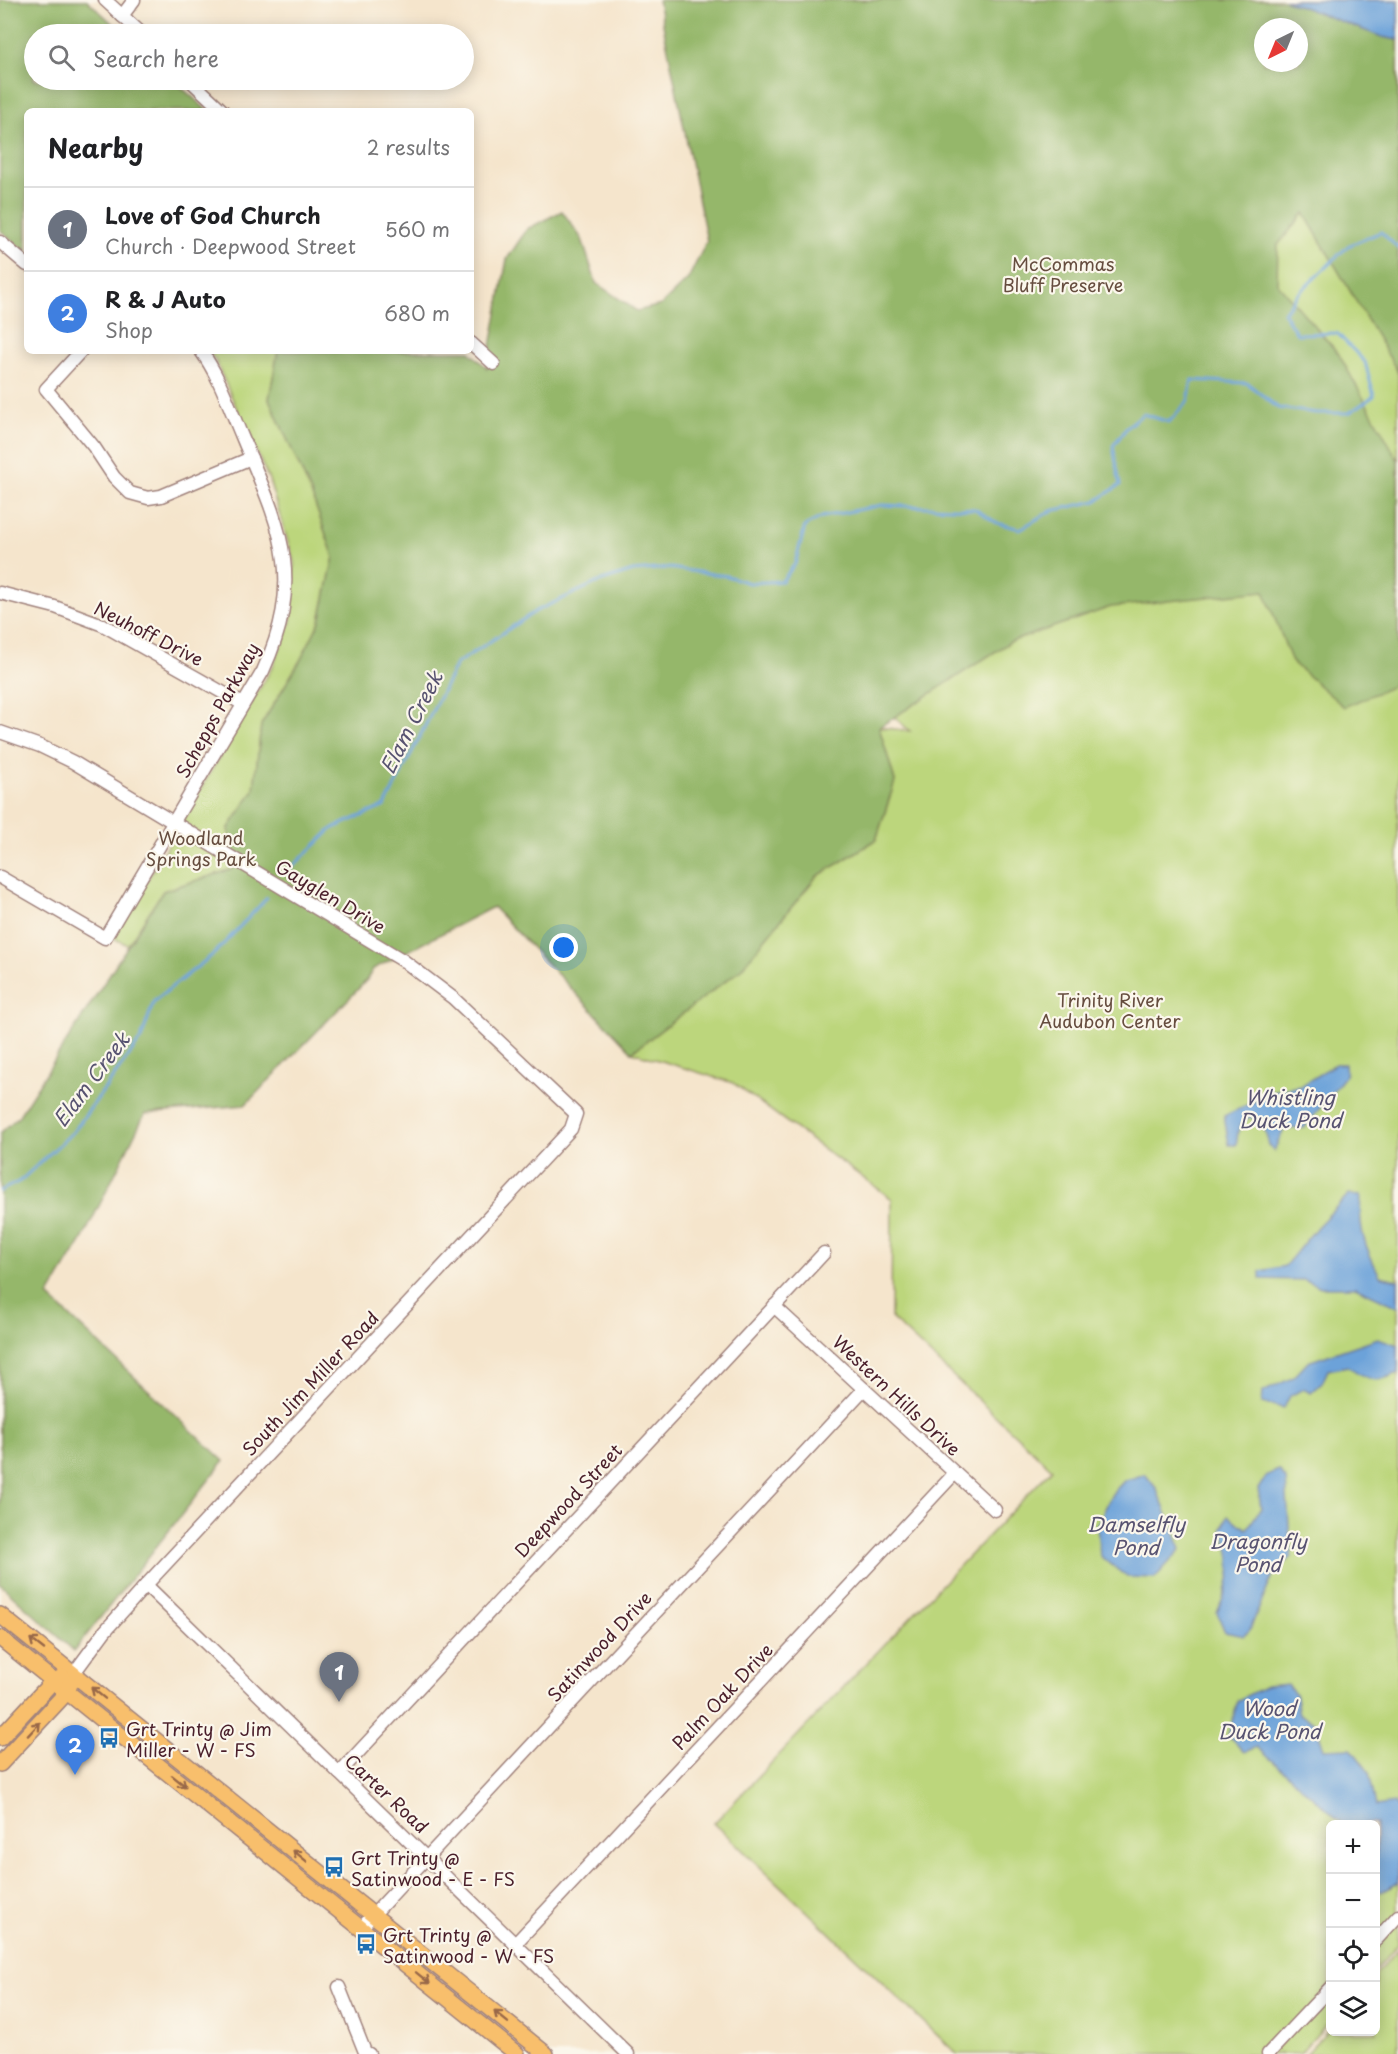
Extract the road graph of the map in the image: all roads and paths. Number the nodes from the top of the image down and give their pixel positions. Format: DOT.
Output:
graph roads {
  1 [pos="105,0"];
  2 [pos="135,0"];
  3 [pos="122,16"];
  4 [pos="131,24"];
  5 [pos="201,90"];
  6 [pos="220,108"];
  7 [pos="0,242"];
  8 [pos="24,262"];
  9 [pos="474,346"];
  10 [pos="78,354"];
  11 [pos="203,354"];
  12 [pos="494,364"];
  13 [pos="251,458"];
  14 [pos="0,593"];
  15 [pos="243,704"];
  16 [pos="0,732"];
  17 [pos="174,823"];
  18 [pos="0,877"];
  19 [pos="576,1121"];
  20 [pos="824,1253"];
  21 [pos="774,1306"];
  22 [pos="864,1389"];
  23 [pos="956,1473"];
  24 [pos="995,1510"];
  25 [pos="146,1585"];
  26 [pos="0,1614"];
  27 [pos="0,1638"];
  28 [pos="74,1673"];
  29 [pos="53,1681"];
  30 [pos="67,1692"];
  31 [pos="0,1738"];
  32 [pos="0,1764"];
  33 [pos="339,1773"];
  34 [pos="428,1857"];
  35 [pos="374,1915"];
  36 [pos="1398,1916"];
  37 [pos="361,1929"];
  38 [pos="1380,1936"];
  39 [pos="515,1944"];
  40 [pos="339,1987"];
  41 [pos="1326,1992"];
  42 [pos="363,2053"];
  43 [pos="517,2054"];
  44 [pos="546,2054"];
  45 [pos="628,2054"];
  46 [pos="1268,2054"];
  1 -- 3 [label="street"];
  2 -- 3 [label="street"];
  3 -- 4 [label="street"];
  5 -- 6 [label="street"];
  7 -- 8 [label="street"];
  9 -- 12 [label="street"];
  10 -- 13 [label="street"];
  11 -- 13 [label="street, Schepps Parkway"];
  13 -- 15 [label="street, Schepps Parkway"];
  14 -- 15 [label="street, Neuhoff Drive"];
  15 -- 17 [label="street, Schepps Parkway"];
  16 -- 17 [label="street, Gayglen Drive"];
  17 -- 18 [label="street, Schepps Parkway"];
  17 -- 19 [label="street, Gayglen Drive"];
  19 -- 25 [label="street, South Jim Miller Road"];
  20 -- 21 [label="street, Deepwood Street"];
  21 -- 22 [label="street, Western Hills Drive"];
  21 -- 33 [label="street, Deepwood Street"];
  22 -- 23 [label="street, Western Hills Drive"];
  22 -- 34 [label="street, Satinwood Drive"];
  23 -- 24 [label="street, Western Hills Drive"];
  23 -- 39 [label="street, Palm Oak Drive"];
  25 -- 28 [label="street, South Jim Miller Road"];
  25 -- 33 [label="street, Carter Road"];
  28 -- 26 [label="main road, one-way"];
  27 -- 29 [label="main road"];
  28 -- 29 [label="main road"];
  28 -- 30 [label="main road"];
  35 -- 28 [label="main road, one-way"];
  29 -- 30 [label="main road"];
  29 -- 31 [label="main road"];
  32 -- 30 [label="main road, one-way"];
  30 -- 37 [label="main road, one-way"];
  33 -- 34 [label="street, Carter Road"];
  34 -- 35 [label="street, Satinwood Drive"];
  34 -- 39 [label="street, Carter Road"];
  35 -- 37 [label="street, Satinwood Drive"];
  44 -- 35 [label="main road, one-way"];
  36 -- 38 [label="street"];
  37 -- 43 [label="main road, one-way"];
  39 -- 45 [label="street, Carter Road"];
  40 -- 42 [label="street"];
  41 -- 46 [label="street"];
}
